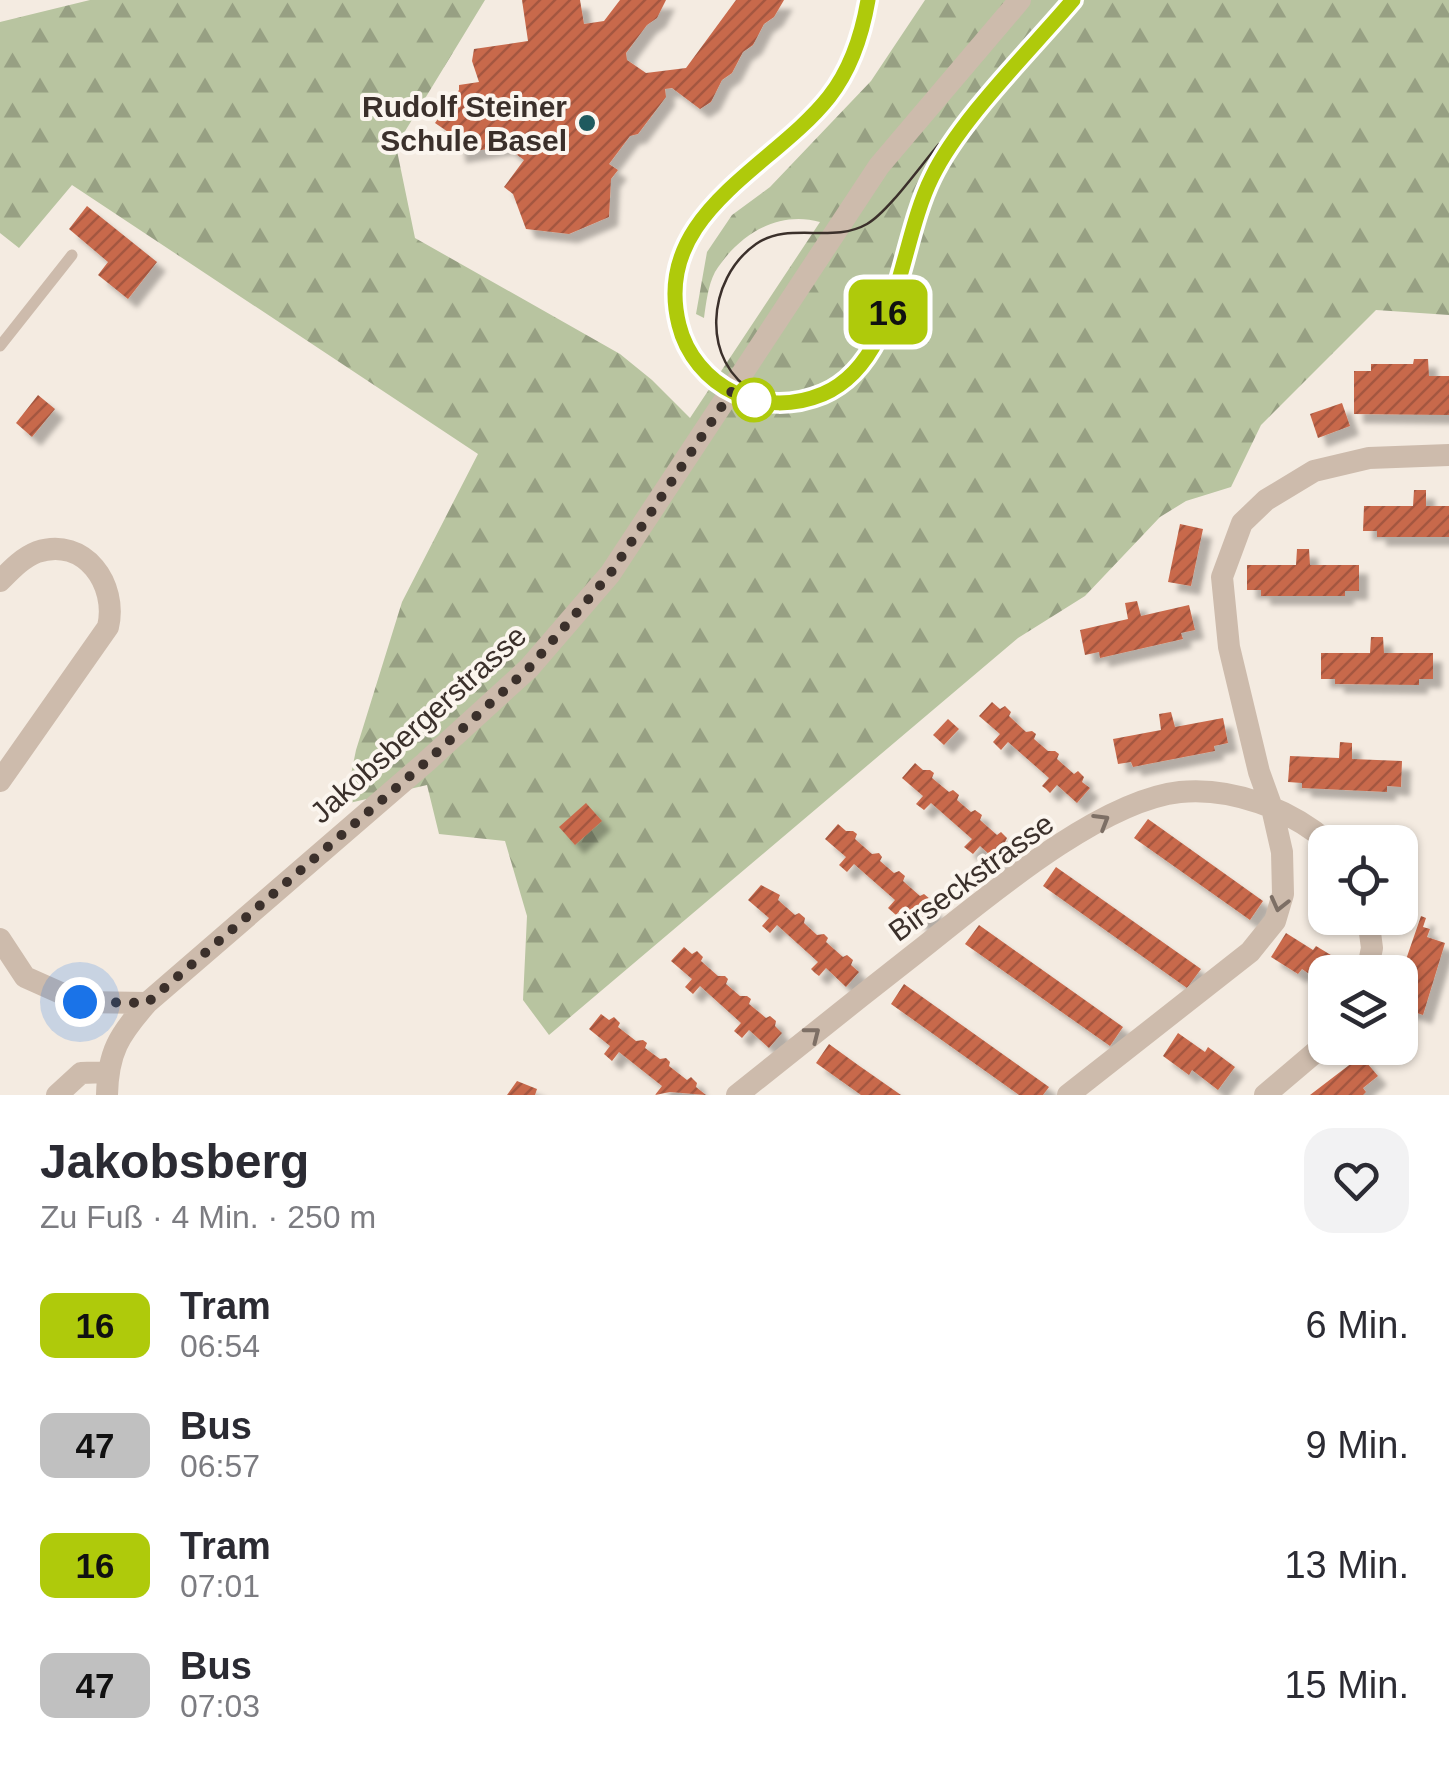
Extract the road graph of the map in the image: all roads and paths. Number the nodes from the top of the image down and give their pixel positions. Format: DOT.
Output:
graph roads {
  1 [pos="1020,0"];
  2 [pos="72,255"];
  3 [pos="0,346"];
  4 [pos="1449,455"];
  5 [pos="0,581"];
  6 [pos="0,781"];
  7 [pos="1272,808"];
  8 [pos="1308,825"];
  9 [pos="0,940"];
  10 [pos="147,1003"];
  11 [pos="1308,1059"];
  12 [pos="108,1084"];
  13 [pos="56,1095"];
  14 [pos="736,1095"];
  15 [pos="1068,1095"];
  16 [pos="1266,1095"];
  1 -- 10 [label="street, Jakobsbergerstrasse"];
  2 -- 3 [label="lane"];
  4 -- 7 [label="street"];
  5 -- 6 [label="street"];
  7 -- 8 [label="street, Birseckstrasse"];
  14 -- 7 [label="street, Birseckstrasse, one-way"];
  7 -- 15 [label="street, one-way"];
  9 -- 10 [label="street"];
  10 -- 12 [label="street, Jakobsbergerstrasse"];
  11 -- 16 [label="street"];
  12 -- 13 [label="street"];
}
